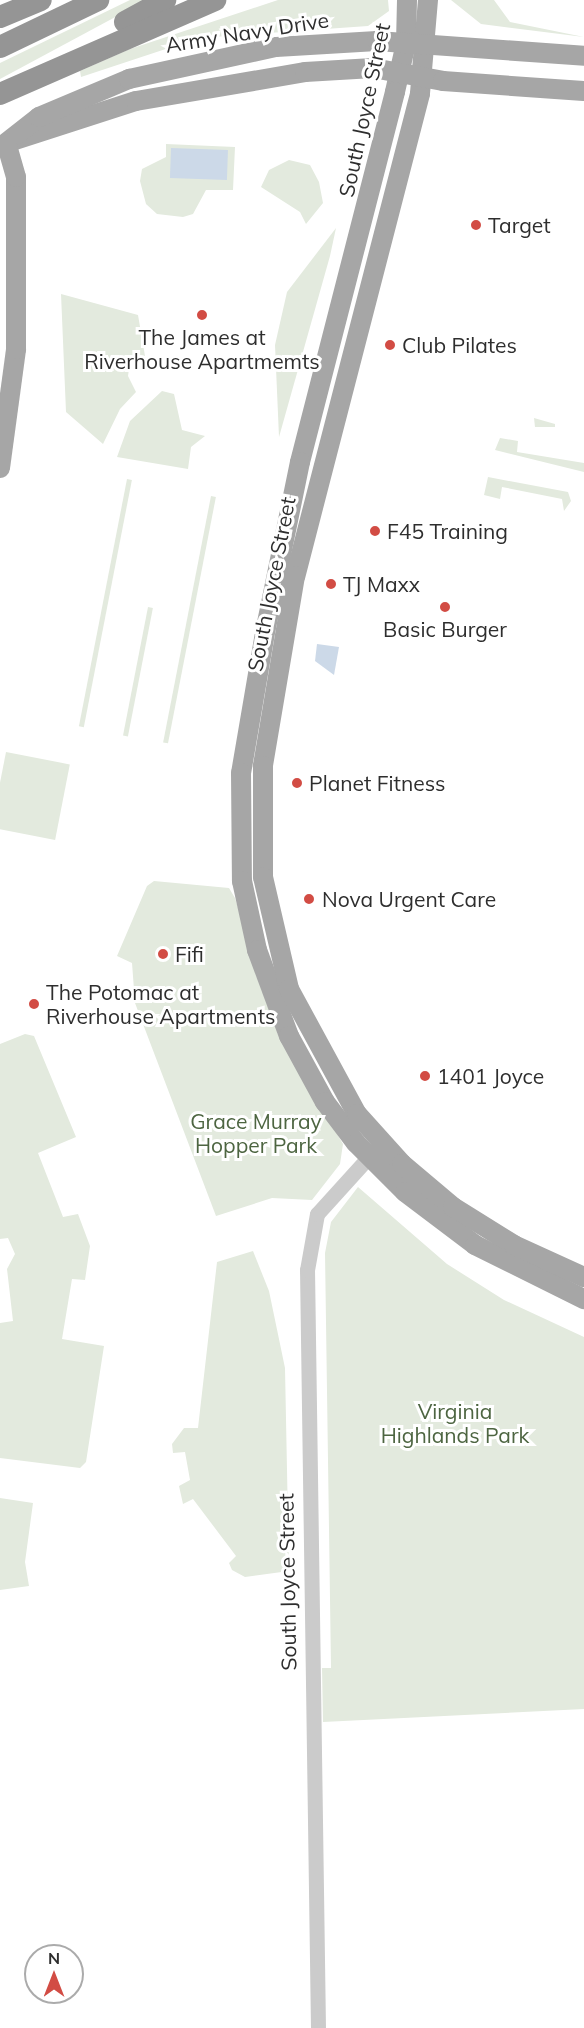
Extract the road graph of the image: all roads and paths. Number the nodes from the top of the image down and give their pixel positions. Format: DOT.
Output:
graph roads {
  1 [pos="41,0"];
  2 [pos="98,0"];
  3 [pos="165,0"];
  4 [pos="215,0"];
  5 [pos="407,0"];
  6 [pos="428,0"];
  7 [pos="0,17"];
  8 [pos="406,43"];
  9 [pos="427,45"];
  10 [pos="0,48"];
  11 [pos="584,56"];
  12 [pos="399,72"];
  13 [pos="424,76"];
  14 [pos="584,91"];
  15 [pos="0,92"];
  16 [pos="3,144"];
  17 [pos="0,468"];
  18 [pos="375,1149"];
  19 [pos="584,1276"];
  20 [pos="584,1299"];
  21 [pos="318,2028"];
  1 -- 7 [label="highway"];
  2 -- 10 [label="highway"];
  3 -- 15 [label="highway"];
  4 -- 15 [label="highway"];
  5 -- 8 [label="main road, South Joyce Street"];
  6 -- 9 [label="main road, South Joyce Street"];
  8 -- 9 [label="main road, Army Navy Drive"];
  8 -- 12 [label="main road, South Joyce Street"];
  8 -- 16 [label="main road, Army Navy Drive"];
  9 -- 11 [label="main road, Army Navy Drive"];
  9 -- 13 [label="main road, South Joyce Street"];
  12 -- 13 [label="main road"];
  12 -- 16 [label="main road"];
  12 -- 18 [label="main road, South Joyce Street"];
  13 -- 14 [label="main road"];
  13 -- 18 [label="main road, South Joyce Street"];
  16 -- 17 [label="main road"];
  18 -- 19 [label="main road"];
  18 -- 20 [label="main road"];
  18 -- 21 [label="street, South Joyce Street"];
}
